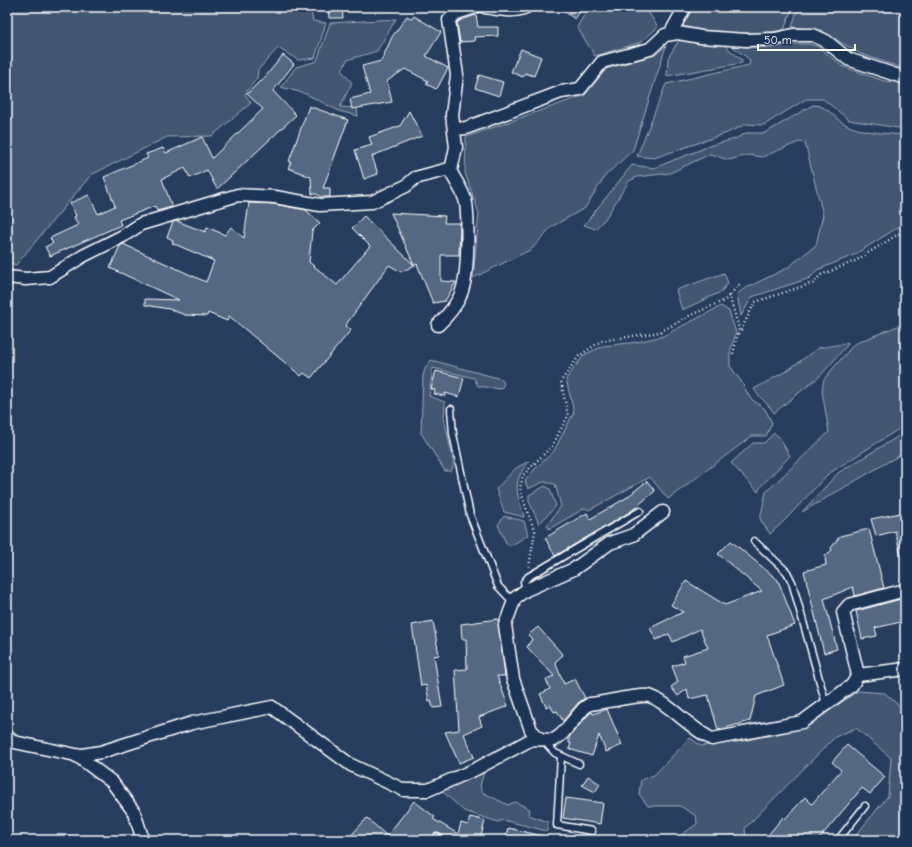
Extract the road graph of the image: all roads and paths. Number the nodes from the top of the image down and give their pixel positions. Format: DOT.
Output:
graph roads {
  1 [pos="475,7"];
  2 [pos="485,7"];
  3 [pos="526,7"];
  4 [pos="685,7"];
  5 [pos="670,34"];
  6 [pos="905,78"];
  7 [pos="454,129"];
  8 [pos="449,169"];
  9 [pos="905,230"];
  10 [pos="7,277"];
  11 [pos="740,284"];
  12 [pos="729,294"];
  13 [pos="438,325"];
  14 [pos="739,334"];
  15 [pos="733,354"];
  16 [pos="451,408"];
  17 [pos="640,511"];
  18 [pos="663,512"];
  19 [pos="754,540"];
  20 [pos="528,577"];
  21 [pos="526,590"];
  22 [pos="905,590"];
  23 [pos="513,602"];
  24 [pos="905,668"];
  25 [pos="858,675"];
  26 [pos="826,704"];
  27 [pos="7,736"];
  28 [pos="542,739"];
  29 [pos="76,756"];
  30 [pos="561,756"];
  31 [pos="579,764"];
  32 [pos="865,806"];
  33 [pos="592,831"];
  34 [pos="143,840"];
  35 [pos="838,840"];
  1 -- 7 [label="street"];
  2 -- 3 [label="street"];
  4 -- 5 [label="street"];
  5 -- 6 [label="street"];
  5 -- 7 [label="street"];
  7 -- 8 [label="street"];
  8 -- 10 [label="street"];
  8 -- 13 [label="street"];
  9 -- 14 [label="path"];
  11 -- 12 [label="path"];
  12 -- 14 [label="path"];
  12 -- 20 [label="path"];
  14 -- 15 [label="path"];
  16 -- 23 [label="lane"];
  17 -- 20 [label="lane"];
  18 -- 21 [label="street"];
  19 -- 26 [label="lane"];
  20 -- 21 [label="lane"];
  21 -- 23 [label="street"];
  22 -- 25 [label="street"];
  23 -- 28 [label="street"];
  24 -- 25 [label="street"];
  25 -- 26 [label="street"];
  26 -- 28 [label="street"];
  27 -- 29 [label="street"];
  28 -- 29 [label="street"];
  28 -- 30 [label="lane"];
  29 -- 34 [label="street"];
  30 -- 31 [label="lane"];
  30 -- 33 [label="lane"];
  32 -- 35 [label="lane"];
}
